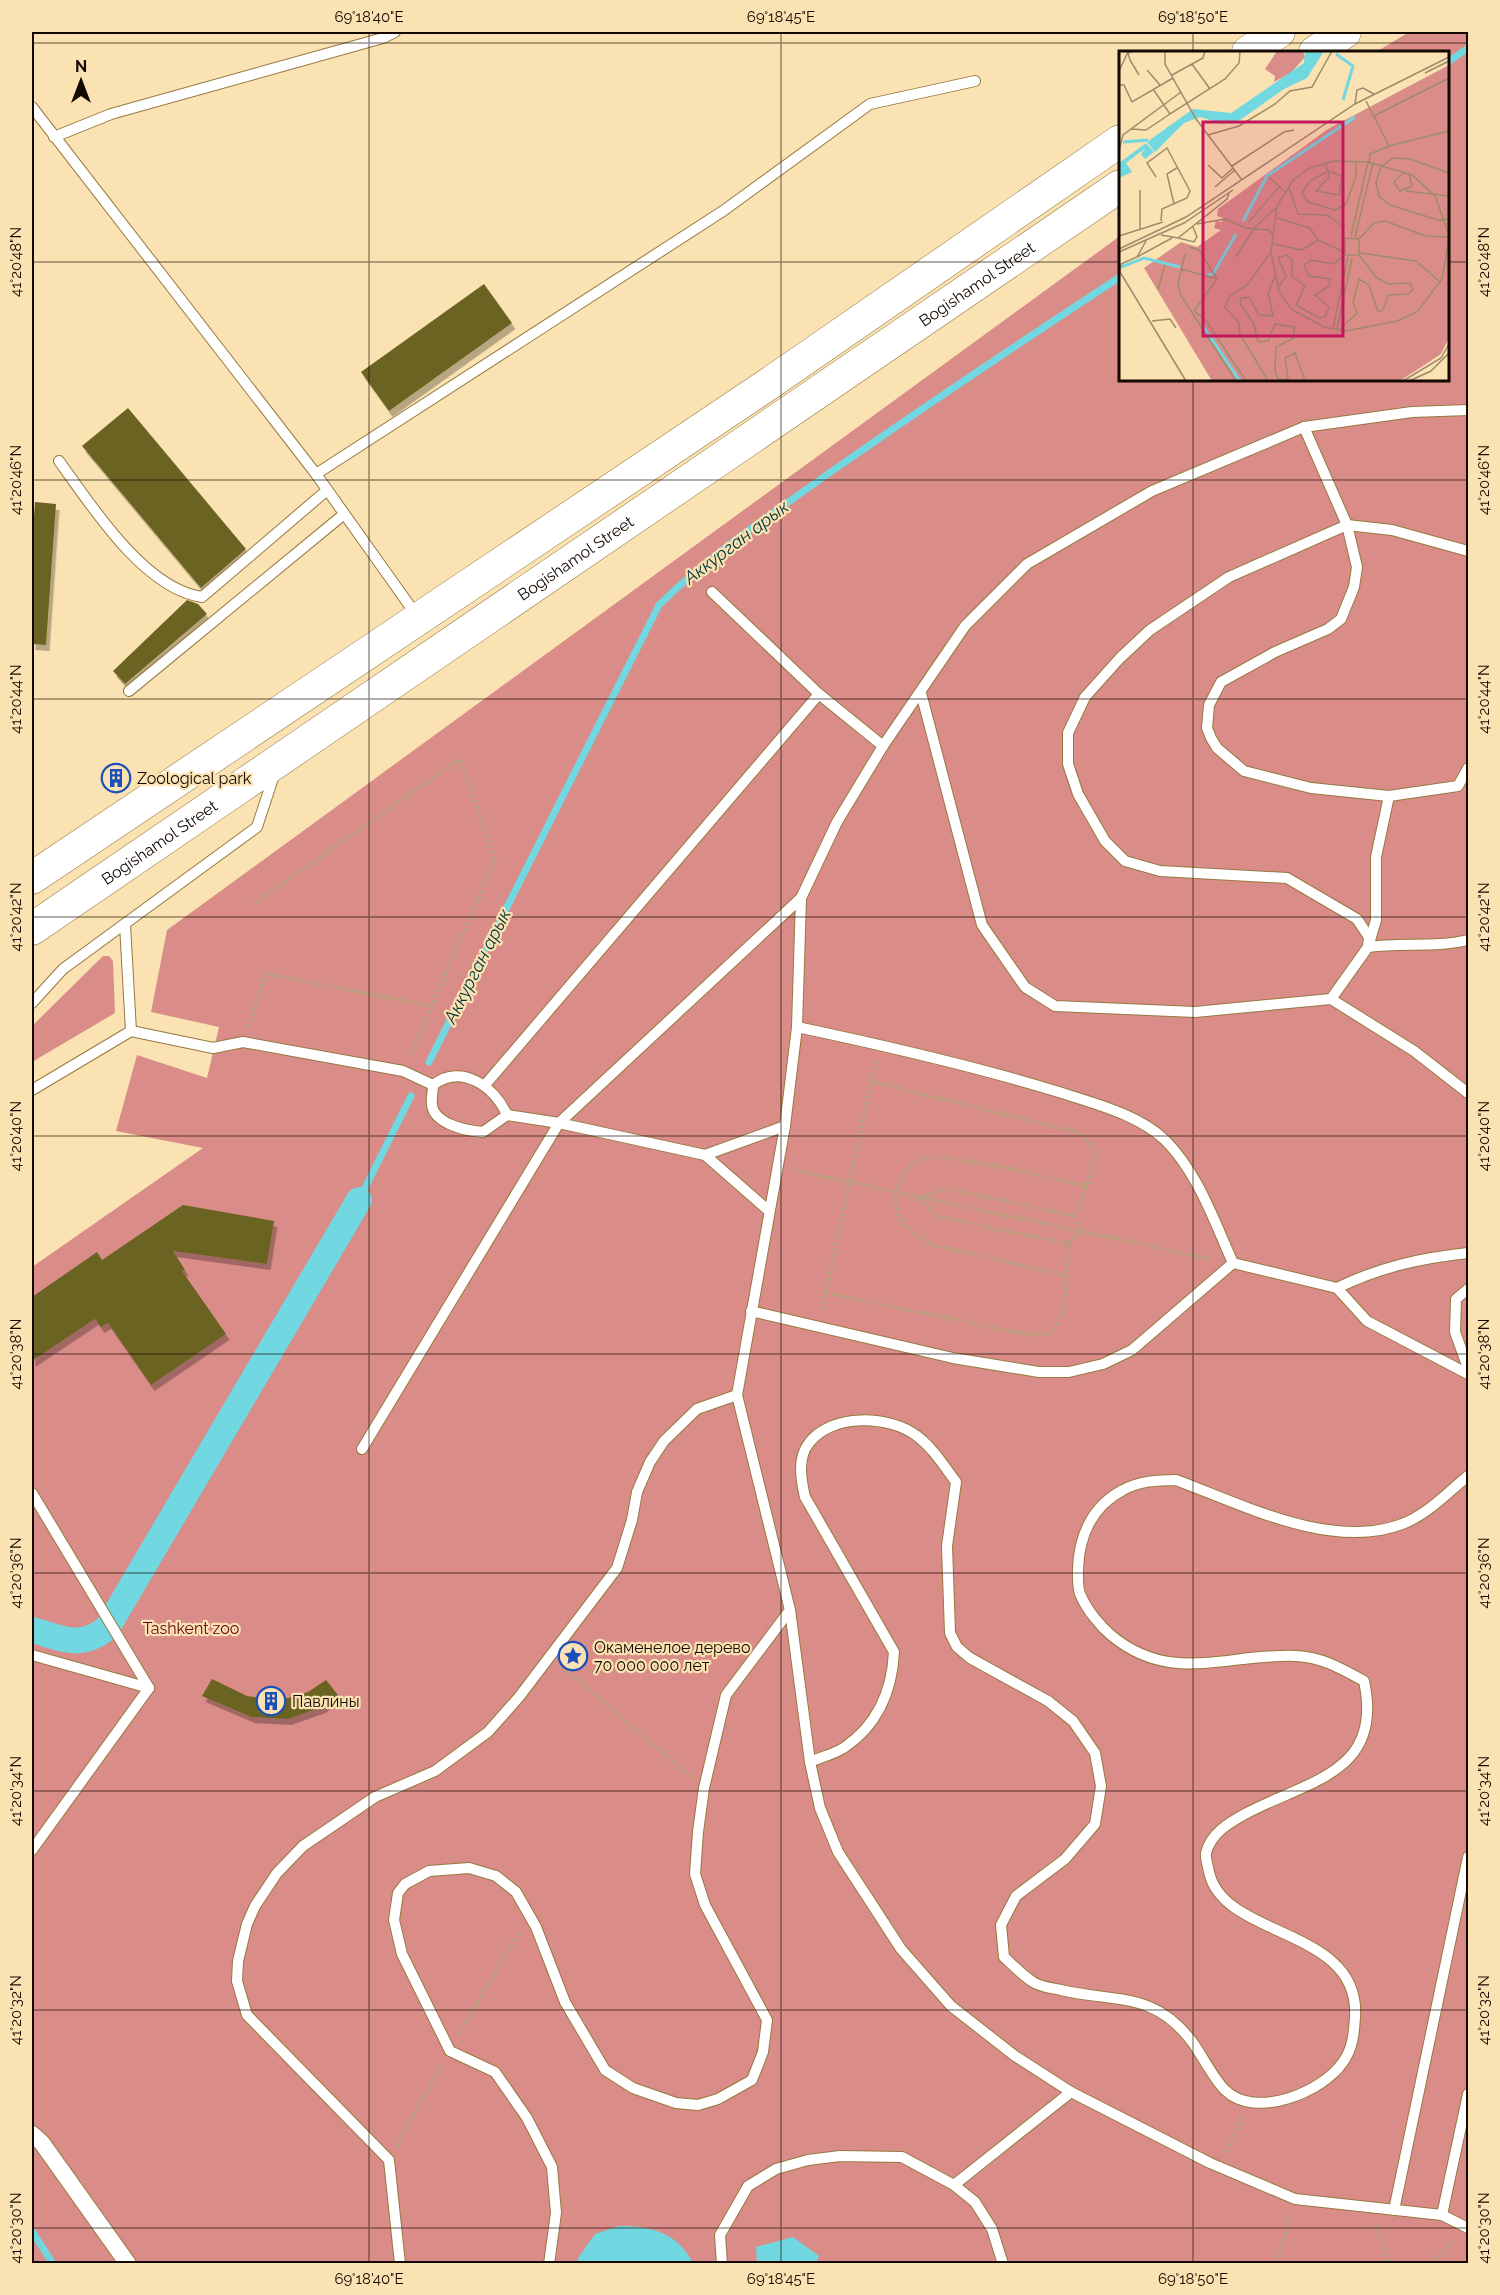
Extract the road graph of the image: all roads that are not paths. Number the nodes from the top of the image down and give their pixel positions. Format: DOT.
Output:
graph roads {
  1 [pos="395,32"];
  2 [pos="1279,32"];
  3 [pos="1345,32"];
  4 [pos="1250,51"];
  5 [pos="1316,51"];
  6 [pos="975,81"];
  7 [pos="32,107"];
  8 [pos="54,137"];
  9 [pos="1119,142"];
  10 [pos="1119,187"];
  11 [pos="767,385"];
  12 [pos="1468,410"];
  13 [pos="787,414"];
  14 [pos="1304,427"];
  15 [pos="59,461"];
  16 [pos="316,474"];
  17 [pos="326,491"];
  18 [pos="343,515"];
  19 [pos="1347,525"];
  20 [pos="1468,551"];
  21 [pos="712,592"];
  22 [pos="419,619"];
  23 [pos="129,691"];
  24 [pos="921,693"];
  25 [pos="819,694"];
  26 [pos="883,746"];
  27 [pos="279,760"];
  28 [pos="1468,768"];
  29 [pos="1389,796"];
  30 [pos="32,878"];
  31 [pos="801,898"];
  32 [pos="125,925"];
  33 [pos="32,929"];
  34 [pos="1468,940"];
  35 [pos="1368,947"];
  36 [pos="1331,999"];
  37 [pos="32,1003"];
  38 [pos="797,1027"];
  39 [pos="131,1031"];
  40 [pos="433,1085"];
  41 [pos="485,1085"];
  42 [pos="32,1090"];
  43 [pos="1468,1093"];
  44 [pos="507,1114"];
  45 [pos="559,1123"];
  46 [pos="784,1126"];
  47 [pos="705,1155"];
  48 [pos="769,1211"];
  49 [pos="1468,1253"];
  50 [pos="1233,1263"];
  51 [pos="1337,1288"];
  52 [pos="1468,1289"];
  53 [pos="751,1311"];
  54 [pos="1468,1368"];
  55 [pos="1468,1374"];
  56 [pos="737,1395"];
  57 [pos="362,1449"];
  58 [pos="1468,1476"];
  59 [pos="32,1493"];
  60 [pos="790,1610"];
  61 [pos="32,1655"];
  62 [pos="149,1688"];
  63 [pos="810,1762"];
  64 [pos="32,1850"];
  65 [pos="1468,1857"];
  66 [pos="1071,2091"];
  67 [pos="1468,2094"];
  68 [pos="32,2134"];
  69 [pos="954,2185"];
  70 [pos="1394,2210"];
  71 [pos="1442,2215"];
  72 [pos="1468,2227"];
  73 [pos="128,2264"];
  74 [pos="400,2264"];
  75 [pos="549,2264"];
  76 [pos="723,2264"];
  77 [pos="1003,2264"];
  1 -- 8 [label="lane"];
  2 -- 4 [label="main road"];
  3 -- 5 [label="main road"];
  6 -- 16 [label="lane"];
  7 -- 8 [label="lane"];
  8 -- 16 [label="lane"];
  9 -- 11 [label="main road"];
  10 -- 13 [label="main road, Bogishamol Street"];
  11 -- 13 [label="main road"];
  11 -- 22 [label="main road"];
  12 -- 14 [label="lane"];
  13 -- 27 [label="main road, Bogishamol Street"];
  14 -- 19 [label="lane"];
  14 -- 24 [label="lane"];
  15 -- 17 [label="lane"];
  16 -- 17 [label="lane"];
  17 -- 18 [label="lane"];
  18 -- 22 [label="lane"];
  18 -- 23 [label="lane"];
  19 -- 20 [label="lane"];
  19 -- 29 [label="lane"];
  19 -- 35 [label="lane"];
  21 -- 25 [label="lane"];
  22 -- 30 [label="main road"];
  24 -- 26 [label="lane"];
  24 -- 36 [label="lane"];
  25 -- 26 [label="lane"];
  25 -- 41 [label="lane"];
  26 -- 31 [label="lane"];
  27 -- 32 [label="lane"];
  27 -- 33 [label="main road, Bogishamol Street"];
  28 -- 29 [label="lane"];
  29 -- 35 [label="lane"];
  31 -- 38 [label="lane"];
  31 -- 45 [label="lane"];
  32 -- 37 [label="lane"];
  32 -- 39 [label="lane"];
  34 -- 35 [label="lane"];
  35 -- 36 [label="lane"];
  36 -- 43 [label="lane"];
  38 -- 46 [label="lane"];
  38 -- 50 [label="lane"];
  39 -- 40 [label="lane"];
  39 -- 42 [label="lane"];
  40 -- 41 [label="lane"];
  40 -- 44 [label="lane"];
  41 -- 44 [label="lane"];
  44 -- 45 [label="lane"];
  45 -- 47 [label="lane"];
  45 -- 57 [label="lane"];
  46 -- 47 [label="lane"];
  46 -- 48 [label="lane"];
  47 -- 48 [label="lane"];
  48 -- 53 [label="lane"];
  49 -- 51 [label="lane"];
  50 -- 51 [label="lane"];
  50 -- 53 [label="lane"];
  51 -- 55 [label="lane"];
  52 -- 54 [label="lane"];
  53 -- 56 [label="lane"];
  56 -- 60 [label="lane"];
  56 -- 74 [label="lane"];
  58 -- 63 [label="lane"];
  59 -- 62 [label="lane"];
  60 -- 63 [label="lane"];
  60 -- 75 [label="lane"];
  61 -- 62 [label="lane"];
  62 -- 64 [label="lane"];
  63 -- 66 [label="lane"];
  65 -- 70 [label="lane"];
  66 -- 69 [label="lane"];
  66 -- 70 [label="lane"];
  67 -- 71 [label="lane"];
  68 -- 73 [label="street"];
  69 -- 76 [label="lane"];
  69 -- 77 [label="lane"];
  70 -- 71 [label="lane"];
  71 -- 72 [label="lane"];
}
